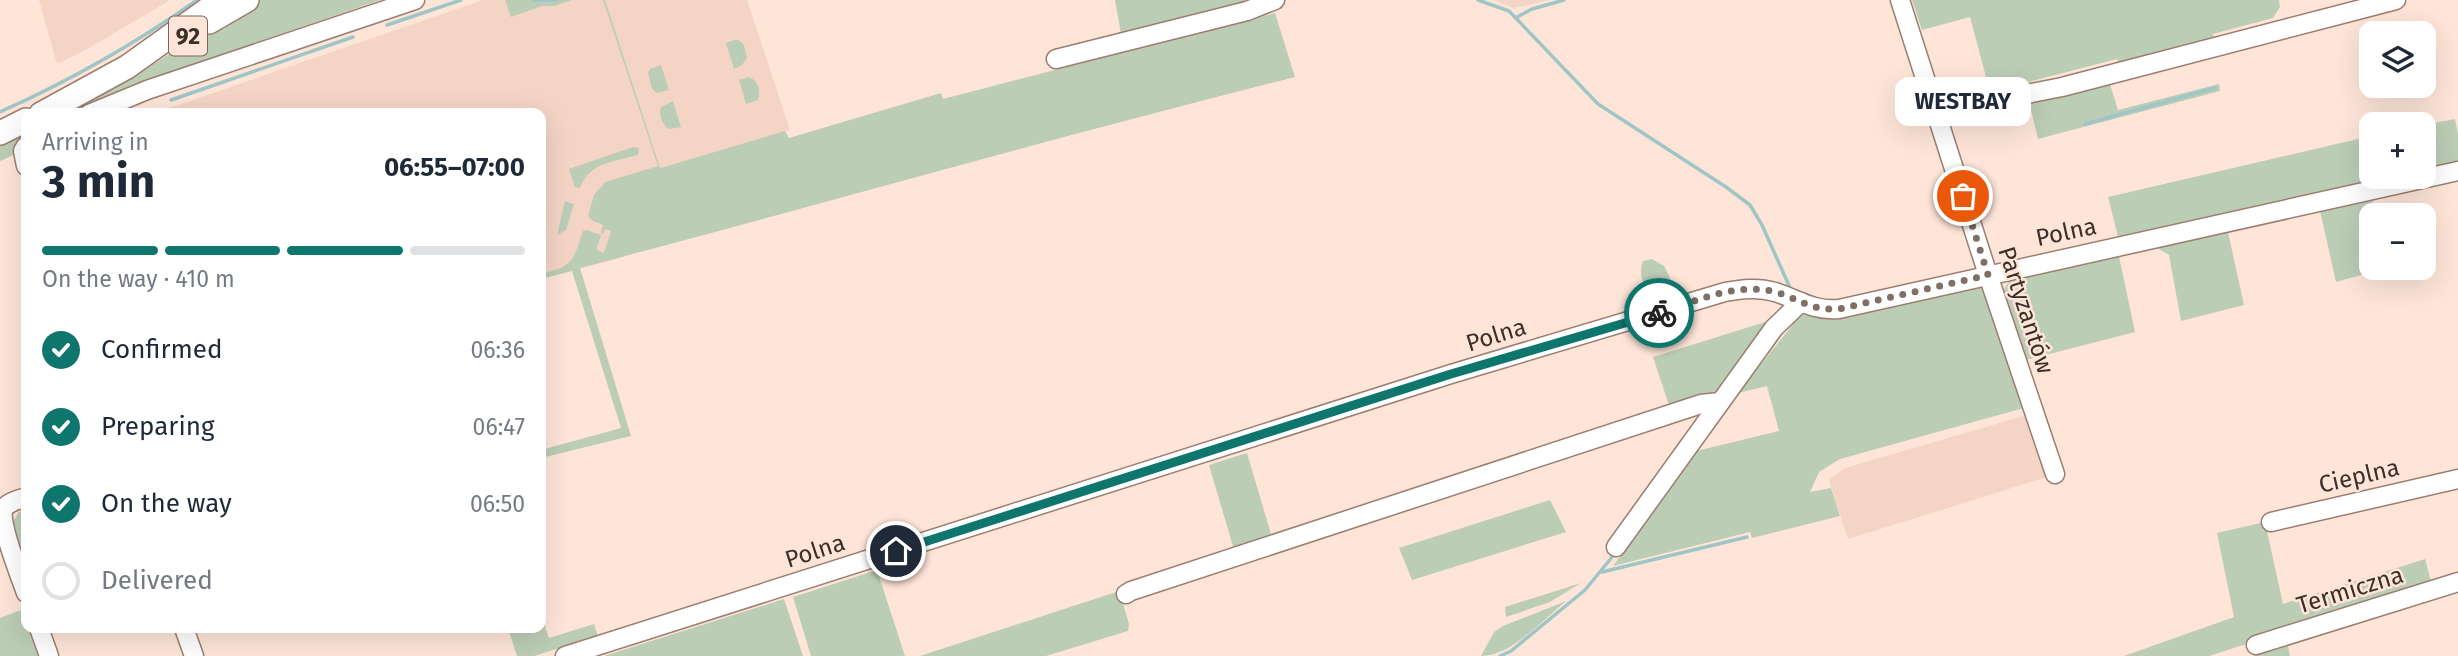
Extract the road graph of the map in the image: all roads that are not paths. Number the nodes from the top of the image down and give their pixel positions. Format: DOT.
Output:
graph roads {
  1 [pos="221,0"];
  2 [pos="247,0"];
  3 [pos="415,0"];
  4 [pos="1275,0"];
  5 [pos="1900,0"];
  6 [pos="2396,0"];
  7 [pos="1056,59"];
  8 [pos="127,67"];
  9 [pos="52,108"];
  10 [pos="104,108"];
  11 [pos="1938,116"];
  12 [pos="21,122"];
  13 [pos="0,133"];
  14 [pos="2458,171"];
  15 [pos="1988,275"];
  16 [pos="1801,302"];
  17 [pos="1720,402"];
  18 [pos="2055,474"];
  19 [pos="2458,479"];
  20 [pos="21,500"];
  21 [pos="2271,522"];
  22 [pos="1616,547"];
  23 [pos="21,580"];
  24 [pos="2458,582"];
  25 [pos="1126,594"];
  26 [pos="41,633"];
  27 [pos="186,633"];
  28 [pos="2256,645"];
  29 [pos="49,656"];
  30 [pos="194,656"];
  31 [pos="565,656"];
  1 -- 8 [label="main road, 92"];
  2 -- 8 [label="main road, 92"];
  3 -- 10 [label="street"];
  4 -- 7 [label="street"];
  5 -- 11 [label="street, Partyzantów"];
  6 -- 11 [label="street"];
  8 -- 9 [label="main road, 92"];
  11 -- 15 [label="street, Partyzantów"];
  12 -- 13 [label="main road"];
  14 -- 15 [label="street, Polna"];
  15 -- 16 [label="street, Polna"];
  15 -- 18 [label="street, Partyzantów"];
  16 -- 17 [label="street"];
  16 -- 31 [label="street, Polna"];
  17 -- 22 [label="street"];
  17 -- 25 [label="street"];
  19 -- 21 [label="street, Cieplna"];
  20 -- 23 [label="street"];
  24 -- 28 [label="street, Termiczna"];
  26 -- 29 [label="street"];
  27 -- 30 [label="street"];
}
